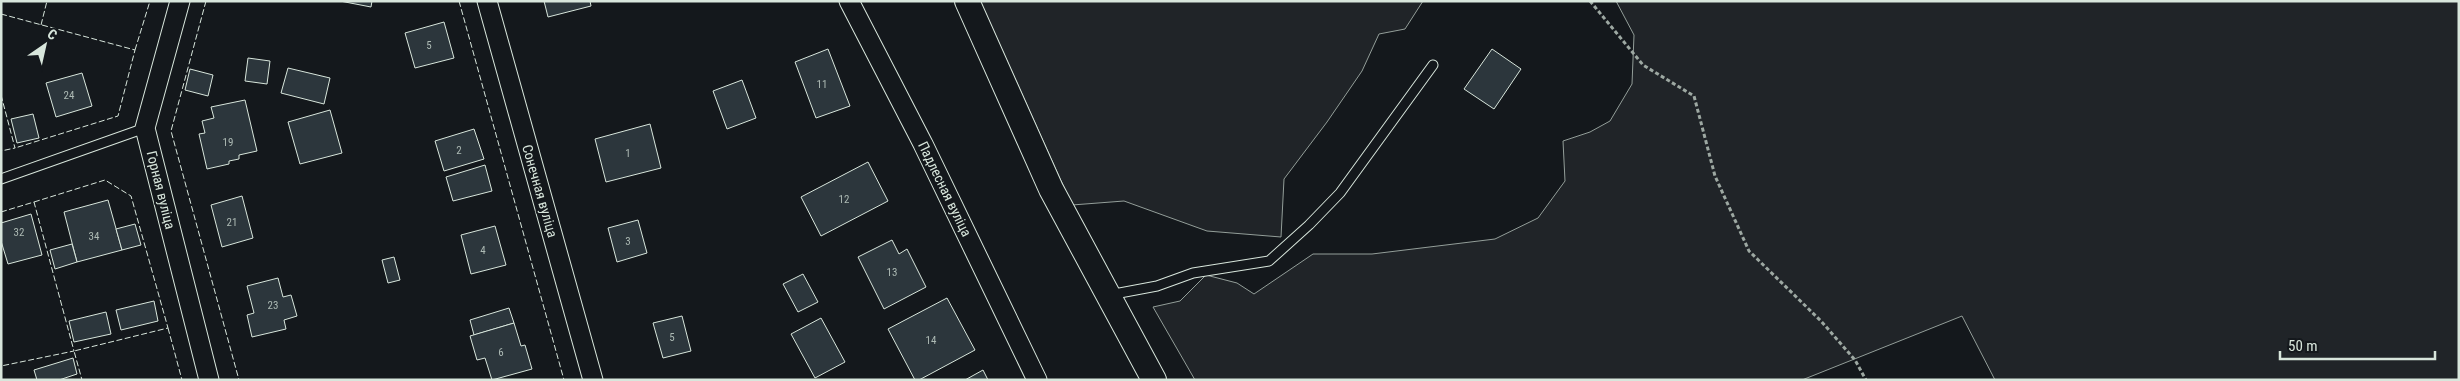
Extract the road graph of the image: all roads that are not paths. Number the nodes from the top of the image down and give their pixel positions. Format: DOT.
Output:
graph roads {
  1 [pos="180,1"];
  2 [pos="487,1"];
  3 [pos="849,1"];
  4 [pos="967,1"];
  5 [pos="1433,65"];
  6 [pos="145,128"];
  7 [pos="1,179"];
  8 [pos="1109,295"];
  9 [pos="209,380"];
  10 [pos="593,380"];
  11 [pos="1037,380"];
  12 [pos="1154,380"];
  1 -- 6 [label="street, Горная вуліца"];
  2 -- 10 [label="street, Сонечная вуліца"];
  3 -- 11 [label="street, Падлесная вуліца"];
  4 -- 8 [label="street"];
  5 -- 8 [label="lane"];
  6 -- 7 [label="lane"];
  6 -- 9 [label="street, Горная вуліца"];
  8 -- 12 [label="street"];
}
